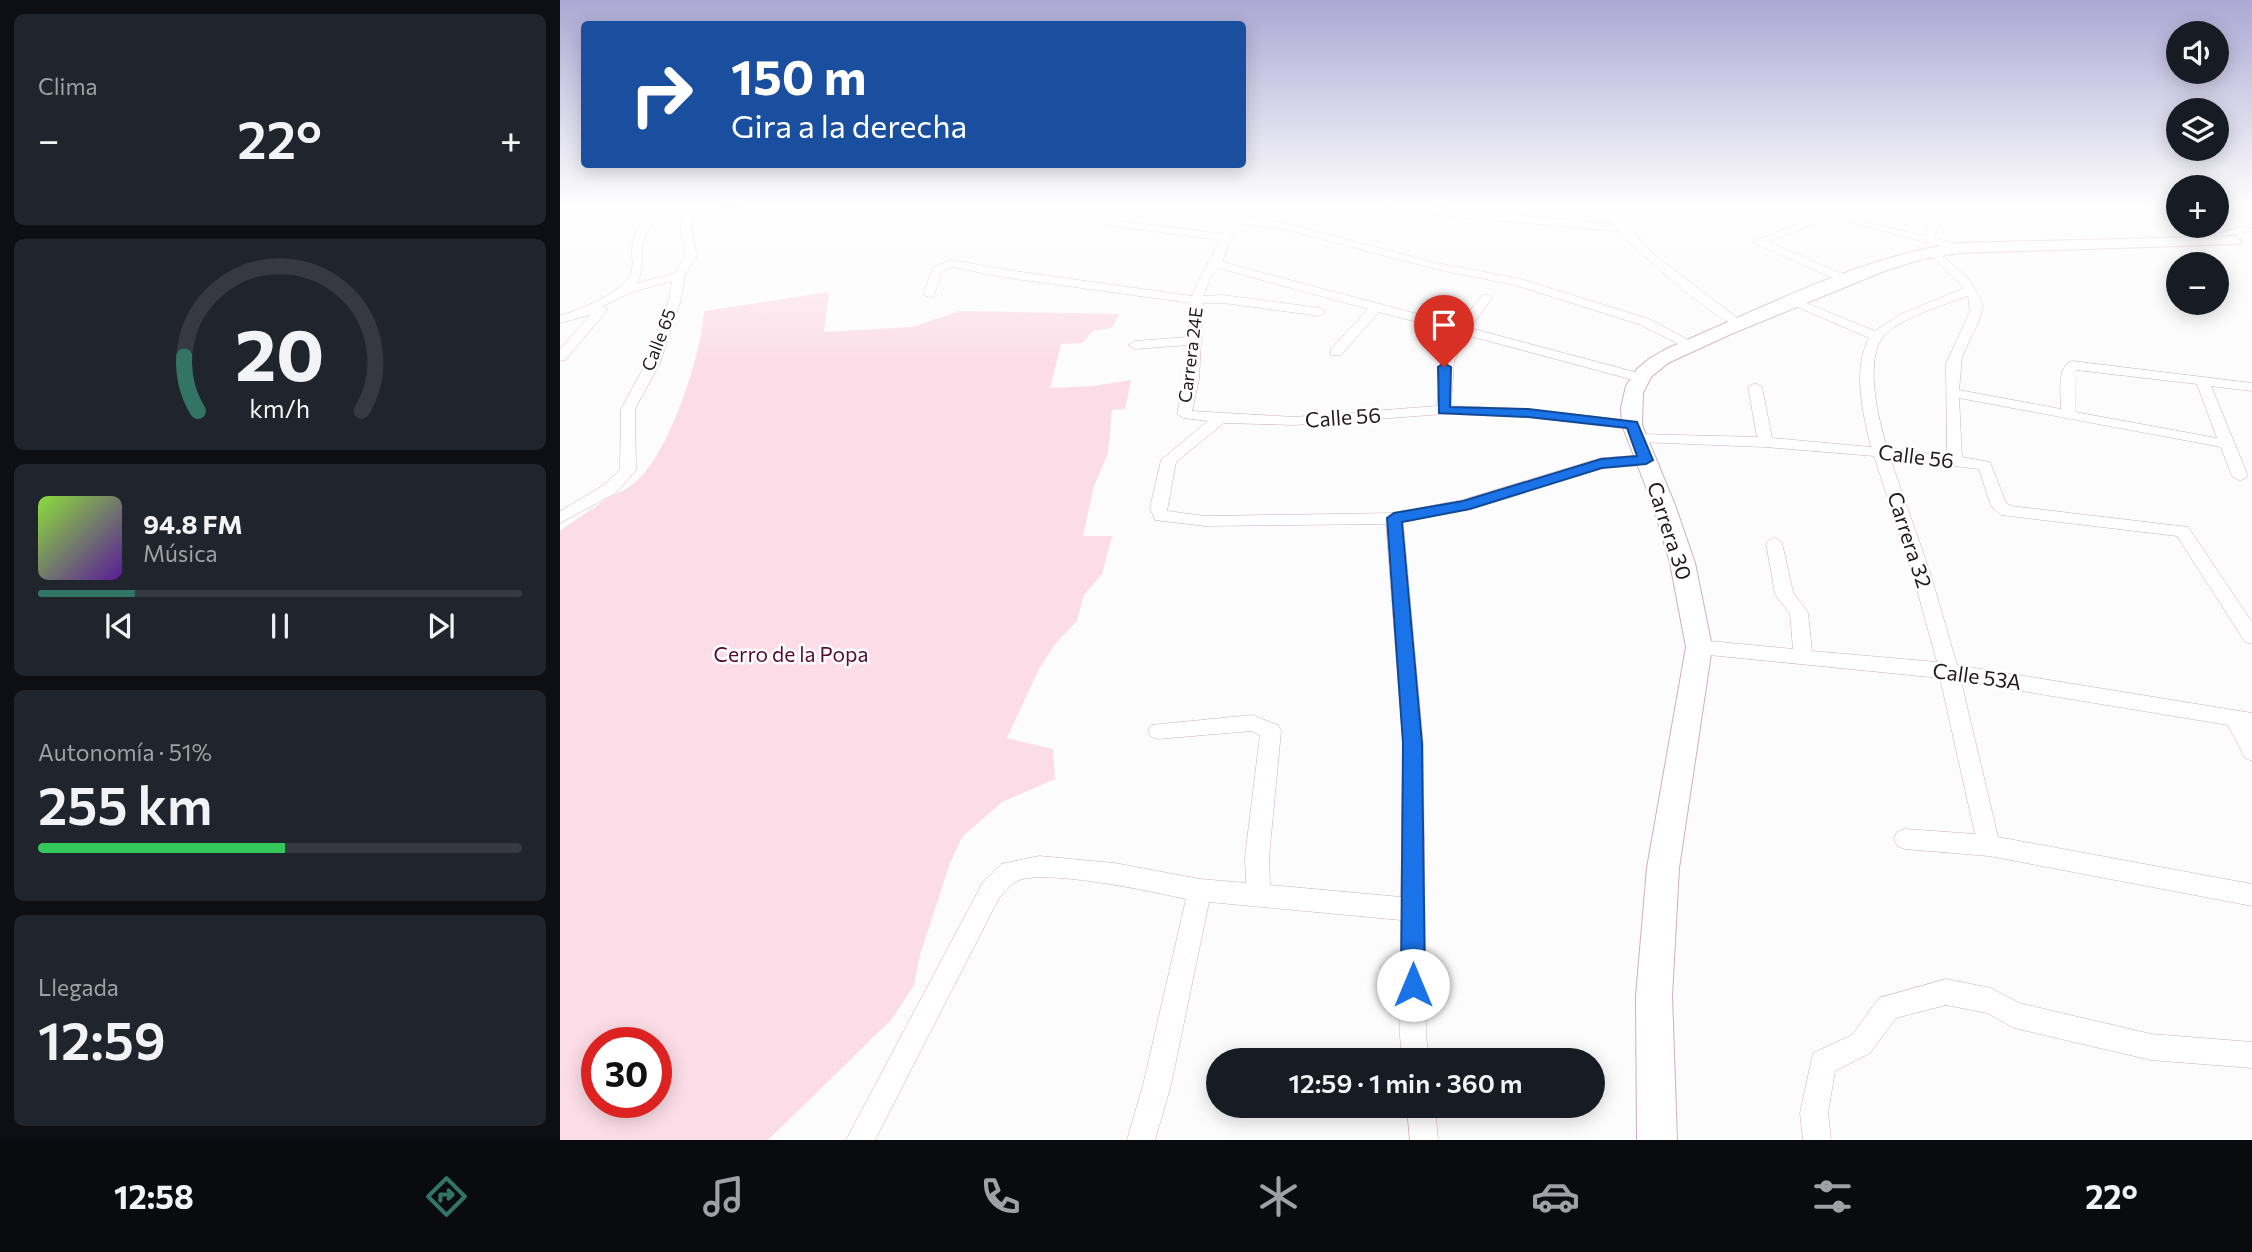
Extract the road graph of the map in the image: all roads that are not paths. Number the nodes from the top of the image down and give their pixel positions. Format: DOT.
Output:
graph roads {
  1 [pos="638,258"];
  2 [pos="690,258"];
  3 [pos="1217,258"];
  4 [pos="1409,258"];
  5 [pos="1653,258"];
  6 [pos="1796,258"];
  7 [pos="1899,258"];
  8 [pos="1943,258"];
  9 [pos="1215,264"];
  10 [pos="679,275"];
  11 [pos="1846,280"];
  12 [pos="628,289"];
  13 [pos="1971,290"];
  14 [pos="929,295"];
  15 [pos="611,298"];
  16 [pos="1486,298"];
  17 [pos="1197,300"];
  18 [pos="1792,302"];
  19 [pos="1377,306"];
  20 [pos="1320,312"];
  21 [pos="560,319"];
  22 [pos="1738,323"];
  23 [pos="1462,329"];
  24 [pos="1877,336"];
  25 [pos="1193,341"];
  26 [pos="1135,345"];
  27 [pos="1691,345"];
  28 [pos="1336,352"];
  29 [pos="560,357"];
  30 [pos="1641,377"];
  31 [pos="2202,380"];
  32 [pos="1755,387"];
  33 [pos="2252,387"];
  34 [pos="1952,393"];
  35 [pos="1444,411"];
  36 [pos="2068,416"];
  37 [pos="1221,418"];
  38 [pos="1639,441"];
  39 [pos="1765,442"];
  40 [pos="2227,444"];
  41 [pos="1881,452"];
  42 [pos="1955,462"];
  43 [pos="2240,476"];
  44 [pos="560,518"];
  45 [pos="1394,518"];
  46 [pos="1774,543"];
  47 [pos="2252,637"];
  48 [pos="1699,647"];
  49 [pos="1804,658"];
  50 [pos="1948,671"];
  51 [pos="2244,720"];
  52 [pos="1158,731"];
  53 [pos="2252,752"];
  54 [pos="1905,839"];
  55 [pos="1989,846"];
  56 [pos="1200,890"];
  57 [pos="2252,895"];
  58 [pos="1258,896"];
  59 [pos="1413,910"];
  60 [pos="1414,1048"];
  61 [pos="2252,1055"];
  62 [pos="1422,1118"];
  63 [pos="860,1140"];
  64 [pos="1141,1140"];
  65 [pos="1424,1140"];
  66 [pos="1657,1140"];
  67 [pos="1817,1140"];
  1 -- 12 [label="street"];
  2 -- 10 [label="street, Calle 65"];
  3 -- 9 [label="street, Carrera 24E"];
  4 -- 27 [label="street"];
  5 -- 22 [label="street"];
  6 -- 11 [label="street"];
  7 -- 11 [label="street"];
  8 -- 13 [label="street"];
  9 -- 17 [label="street, Carrera 24E"];
  9 -- 19 [label="street"];
  10 -- 12 [label="street"];
  10 -- 44 [label="street, Calle 65"];
  11 -- 18 [label="street"];
  12 -- 15 [label="street"];
  13 -- 24 [label="street"];
  13 -- 34 [label="street"];
  14 -- 17 [label="street"];
  15 -- 21 [label="street"];
  15 -- 29 [label="street"];
  16 -- 23 [label="street"];
  17 -- 20 [label="street"];
  17 -- 25 [label="street, Carrera 24E"];
  18 -- 22 [label="street"];
  18 -- 24 [label="street"];
  19 -- 23 [label="street"];
  19 -- 28 [label="street"];
  22 -- 27 [label="street"];
  23 -- 30 [label="street"];
  23 -- 35 [label="street"];
  24 -- 41 [label="street, Carrera 32"];
  25 -- 26 [label="street"];
  25 -- 37 [label="street, Carrera 24E"];
  27 -- 30 [label="street"];
  30 -- 38 [label="street, Carrera 30"];
  31 -- 33 [label="street"];
  31 -- 36 [label="street"];
  31 -- 40 [label="street"];
  32 -- 39 [label="street"];
  34 -- 36 [label="street"];
  34 -- 42 [label="street"];
  35 -- 37 [label="street, Calle 56"];
  35 -- 38 [label="street, Calle 56"];
  36 -- 40 [label="street"];
  37 -- 45 [label="street, Carrera 24E"];
  38 -- 39 [label="street, Calle 56"];
  38 -- 45 [label="street"];
  38 -- 48 [label="street, Carrera 30"];
  39 -- 41 [label="street, Calle 56"];
  40 -- 43 [label="street"];
  41 -- 42 [label="street, Calle 56"];
  41 -- 50 [label="street, Carrera 32"];
  42 -- 47 [label="street, Calle 56"];
  45 -- 59 [label="street"];
  46 -- 49 [label="street"];
  48 -- 49 [label="street, Calle 53A"];
  48 -- 66 [label="street, Carrera 30"];
  49 -- 50 [label="street, Calle 53A"];
  50 -- 51 [label="street, Calle 53A"];
  50 -- 55 [label="street, Carrera 32"];
  51 -- 53 [label="street"];
  52 -- 58 [label="street"];
  54 -- 55 [label="street"];
  55 -- 57 [label="street"];
  56 -- 58 [label="street"];
  56 -- 63 [label="street"];
  56 -- 64 [label="street"];
  58 -- 59 [label="street"];
  59 -- 60 [label="street"];
  61 -- 67 [label="street"];
  62 -- 65 [label="street"];
}
